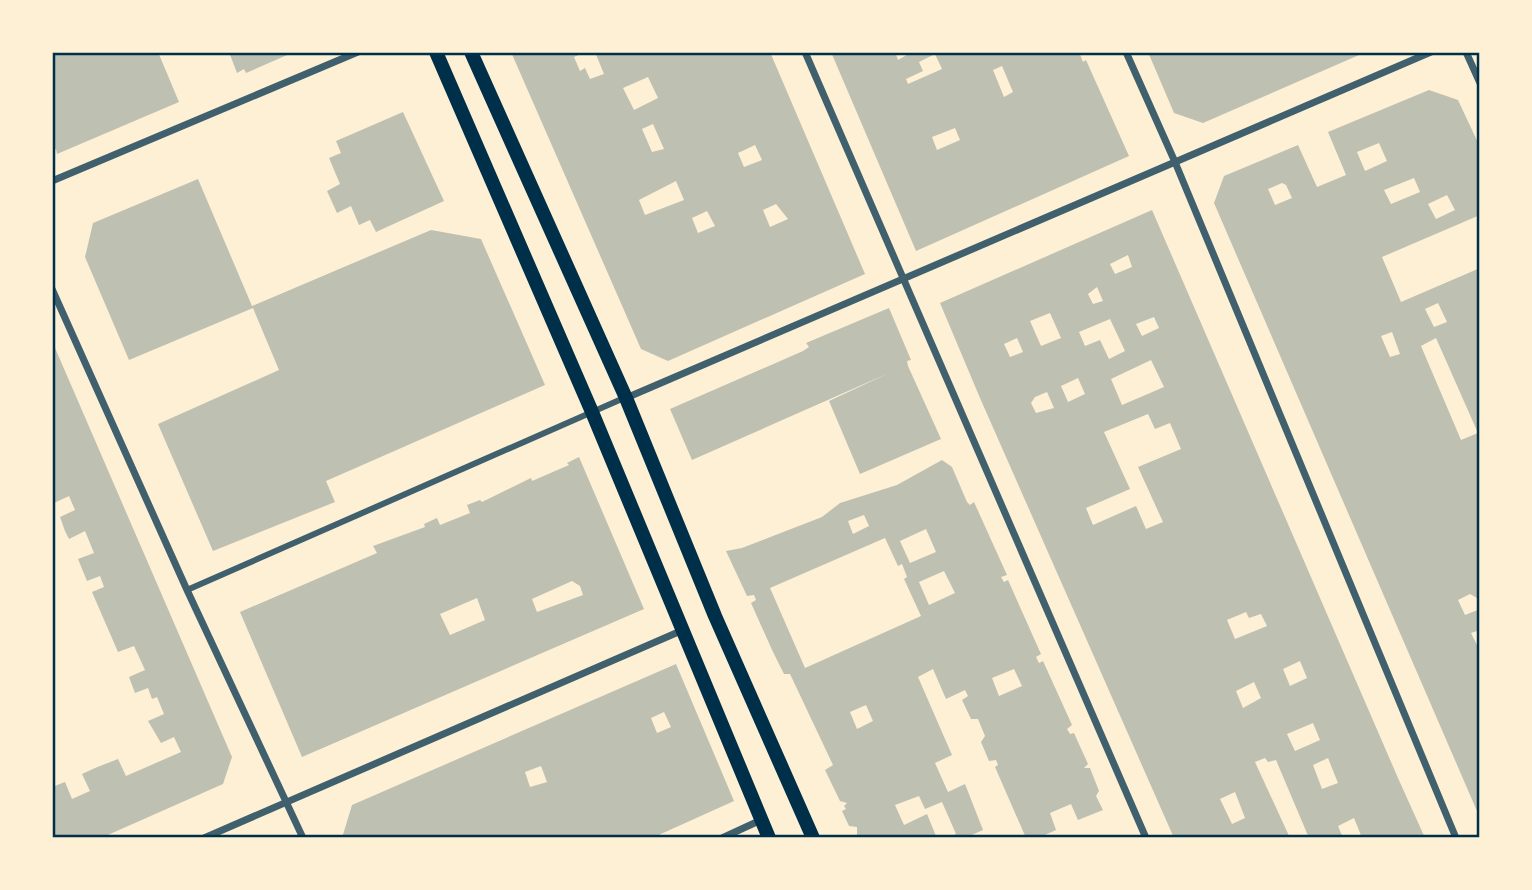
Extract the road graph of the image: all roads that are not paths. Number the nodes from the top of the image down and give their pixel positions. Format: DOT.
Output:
graph roads {
  1 [pos="358,52"];
  2 [pos="436,52"];
  3 [pos="471,52"];
  4 [pos="805,52"];
  5 [pos="1126,52"];
  6 [pos="1431,52"];
  7 [pos="1466,52"];
  8 [pos="1479,83"];
  9 [pos="1175,162"];
  10 [pos="52,181"];
  11 [pos="906,280"];
  12 [pos="52,289"];
  13 [pos="626,398"];
  14 [pos="592,412"];
  15 [pos="187,590"];
  16 [pos="684,630"];
  17 [pos="288,803"];
  18 [pos="761,820"];
  19 [pos="204,838"];
  20 [pos="303,838"];
  21 [pos="722,838"];
  22 [pos="769,838"];
  23 [pos="813,838"];
  24 [pos="1146,838"];
  25 [pos="1456,838"];
  1 -- 10 [label="street"];
  2 -- 14 [label="main road"];
  3 -- 13 [label="main road"];
  4 -- 11 [label="street"];
  5 -- 9 [label="street"];
  6 -- 9 [label="street"];
  7 -- 8 [label="street"];
  9 -- 11 [label="street"];
  9 -- 25 [label="street"];
  11 -- 13 [label="street"];
  11 -- 24 [label="street"];
  12 -- 15 [label="street"];
  13 -- 14 [label="street"];
  13 -- 23 [label="main road"];
  14 -- 15 [label="street"];
  14 -- 16 [label="main road"];
  15 -- 17 [label="street"];
  16 -- 17 [label="street"];
  16 -- 18 [label="main road"];
  17 -- 19 [label="street"];
  17 -- 20 [label="street"];
  18 -- 21 [label="street"];
  18 -- 22 [label="main road"];
}
